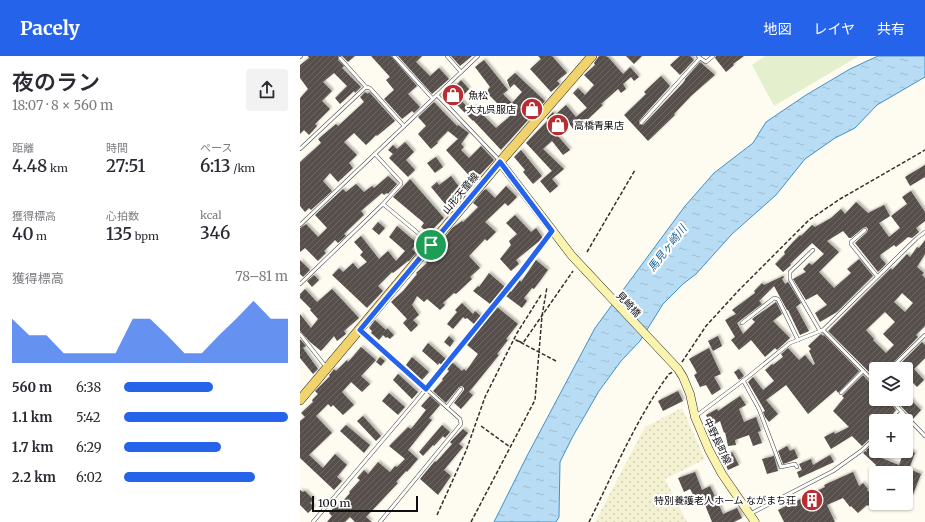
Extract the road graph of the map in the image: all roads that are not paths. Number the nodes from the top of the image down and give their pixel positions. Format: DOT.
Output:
graph roads {
  1 [pos="394,56"];
  2 [pos="447,56"];
  3 [pos="478,56"];
  4 [pos="592,56"];
  5 [pos="713,56"];
  6 [pos="698,57"];
  7 [pos="340,58"];
  8 [pos="461,72"];
  9 [pos="366,87"];
  10 [pos="437,94"];
  11 [pos="433,99"];
  12 [pos="641,122"];
  13 [pos="404,126"];
  14 [pos="300,141"];
  15 [pos="304,145"];
  16 [pos="300,149"];
  17 [pos="375,154"];
  18 [pos="500,162"];
  19 [pos="383,204"];
  20 [pos="300,225"];
  21 [pos="865,230"];
  22 [pos="552,231"];
  23 [pos="925,232"];
  24 [pos="431,245"];
  25 [pos="813,250"];
  26 [pos="877,276"];
  27 [pos="300,284"];
  28 [pos="742,323"];
  29 [pos="360,330"];
  30 [pos="821,330"];
  31 [pos="300,334"];
  32 [pos="925,335"];
  33 [pos="798,340"];
  34 [pos="897,362"];
  35 [pos="675,367"];
  36 [pos="327,368"];
  37 [pos="863,371"];
  38 [pos="869,377"];
  39 [pos="744,380"];
  40 [pos="426,389"];
  41 [pos="461,389"];
  42 [pos="841,393"];
  43 [pos="300,400"];
  44 [pos="896,406"];
  45 [pos="447,407"];
  46 [pos="902,412"];
  47 [pos="695,417"];
  48 [pos="925,436"];
  49 [pos="869,444"];
  50 [pos="797,467"];
  51 [pos="753,518"];
  52 [pos="313,522"];
  53 [pos="380,522"];
  1 -- 11 [label="lane"];
  2 -- 8 [label="lane"];
  3 -- 8 [label="lane"];
  4 -- 18 [label="main road, 山形天童線"];
  5 -- 6 [label="lane"];
  6 -- 12 [label="lane"];
  7 -- 9 [label="lane"];
  8 -- 10 [label="lane"];
  9 -- 13 [label="lane"];
  9 -- 15 [label="lane"];
  10 -- 11 [label="lane"];
  10 -- 18 [label="lane"];
  11 -- 13 [label="lane"];
  13 -- 17 [label="lane"];
  14 -- 15 [label="lane"];
  15 -- 16 [label="lane"];
  17 -- 19 [label="lane"];
  17 -- 20 [label="lane"];
  18 -- 22 [label="main road"];
  18 -- 24 [label="main road, 山形天童線"];
  19 -- 24 [label="lane"];
  19 -- 27 [label="lane"];
  21 -- 26 [label="lane"];
  22 -- 35 [label="main road, 見崎橋"];
  22 -- 40 [label="lane"];
  23 -- 26 [label="lane"];
  24 -- 29 [label="main road, 山形天童線"];
  25 -- 30 [label="lane"];
  26 -- 30 [label="lane"];
  28 -- 33 [label="lane"];
  29 -- 36 [label="main road, 山形天童線"];
  29 -- 40 [label="lane"];
  30 -- 33 [label="lane"];
  30 -- 37 [label="lane"];
  31 -- 36 [label="lane"];
  32 -- 34 [label="lane"];
  33 -- 39 [label="lane"];
  35 -- 47 [label="main road, 中野長町線"];
  36 -- 43 [label="main road, 山形天童線"];
  37 -- 38 [label="lane"];
  37 -- 42 [label="lane"];
  39 -- 47 [label="lane"];
  39 -- 50 [label="lane"];
  40 -- 45 [label="lane"];
  40 -- 52 [label="lane"];
  41 -- 45 [label="lane"];
  44 -- 46 [label="lane"];
  45 -- 53 [label="lane"];
  46 -- 48 [label="lane"];
  47 -- 51 [label="main road, 中野長町線"];
  49 -- 51 [label="lane"];
}
